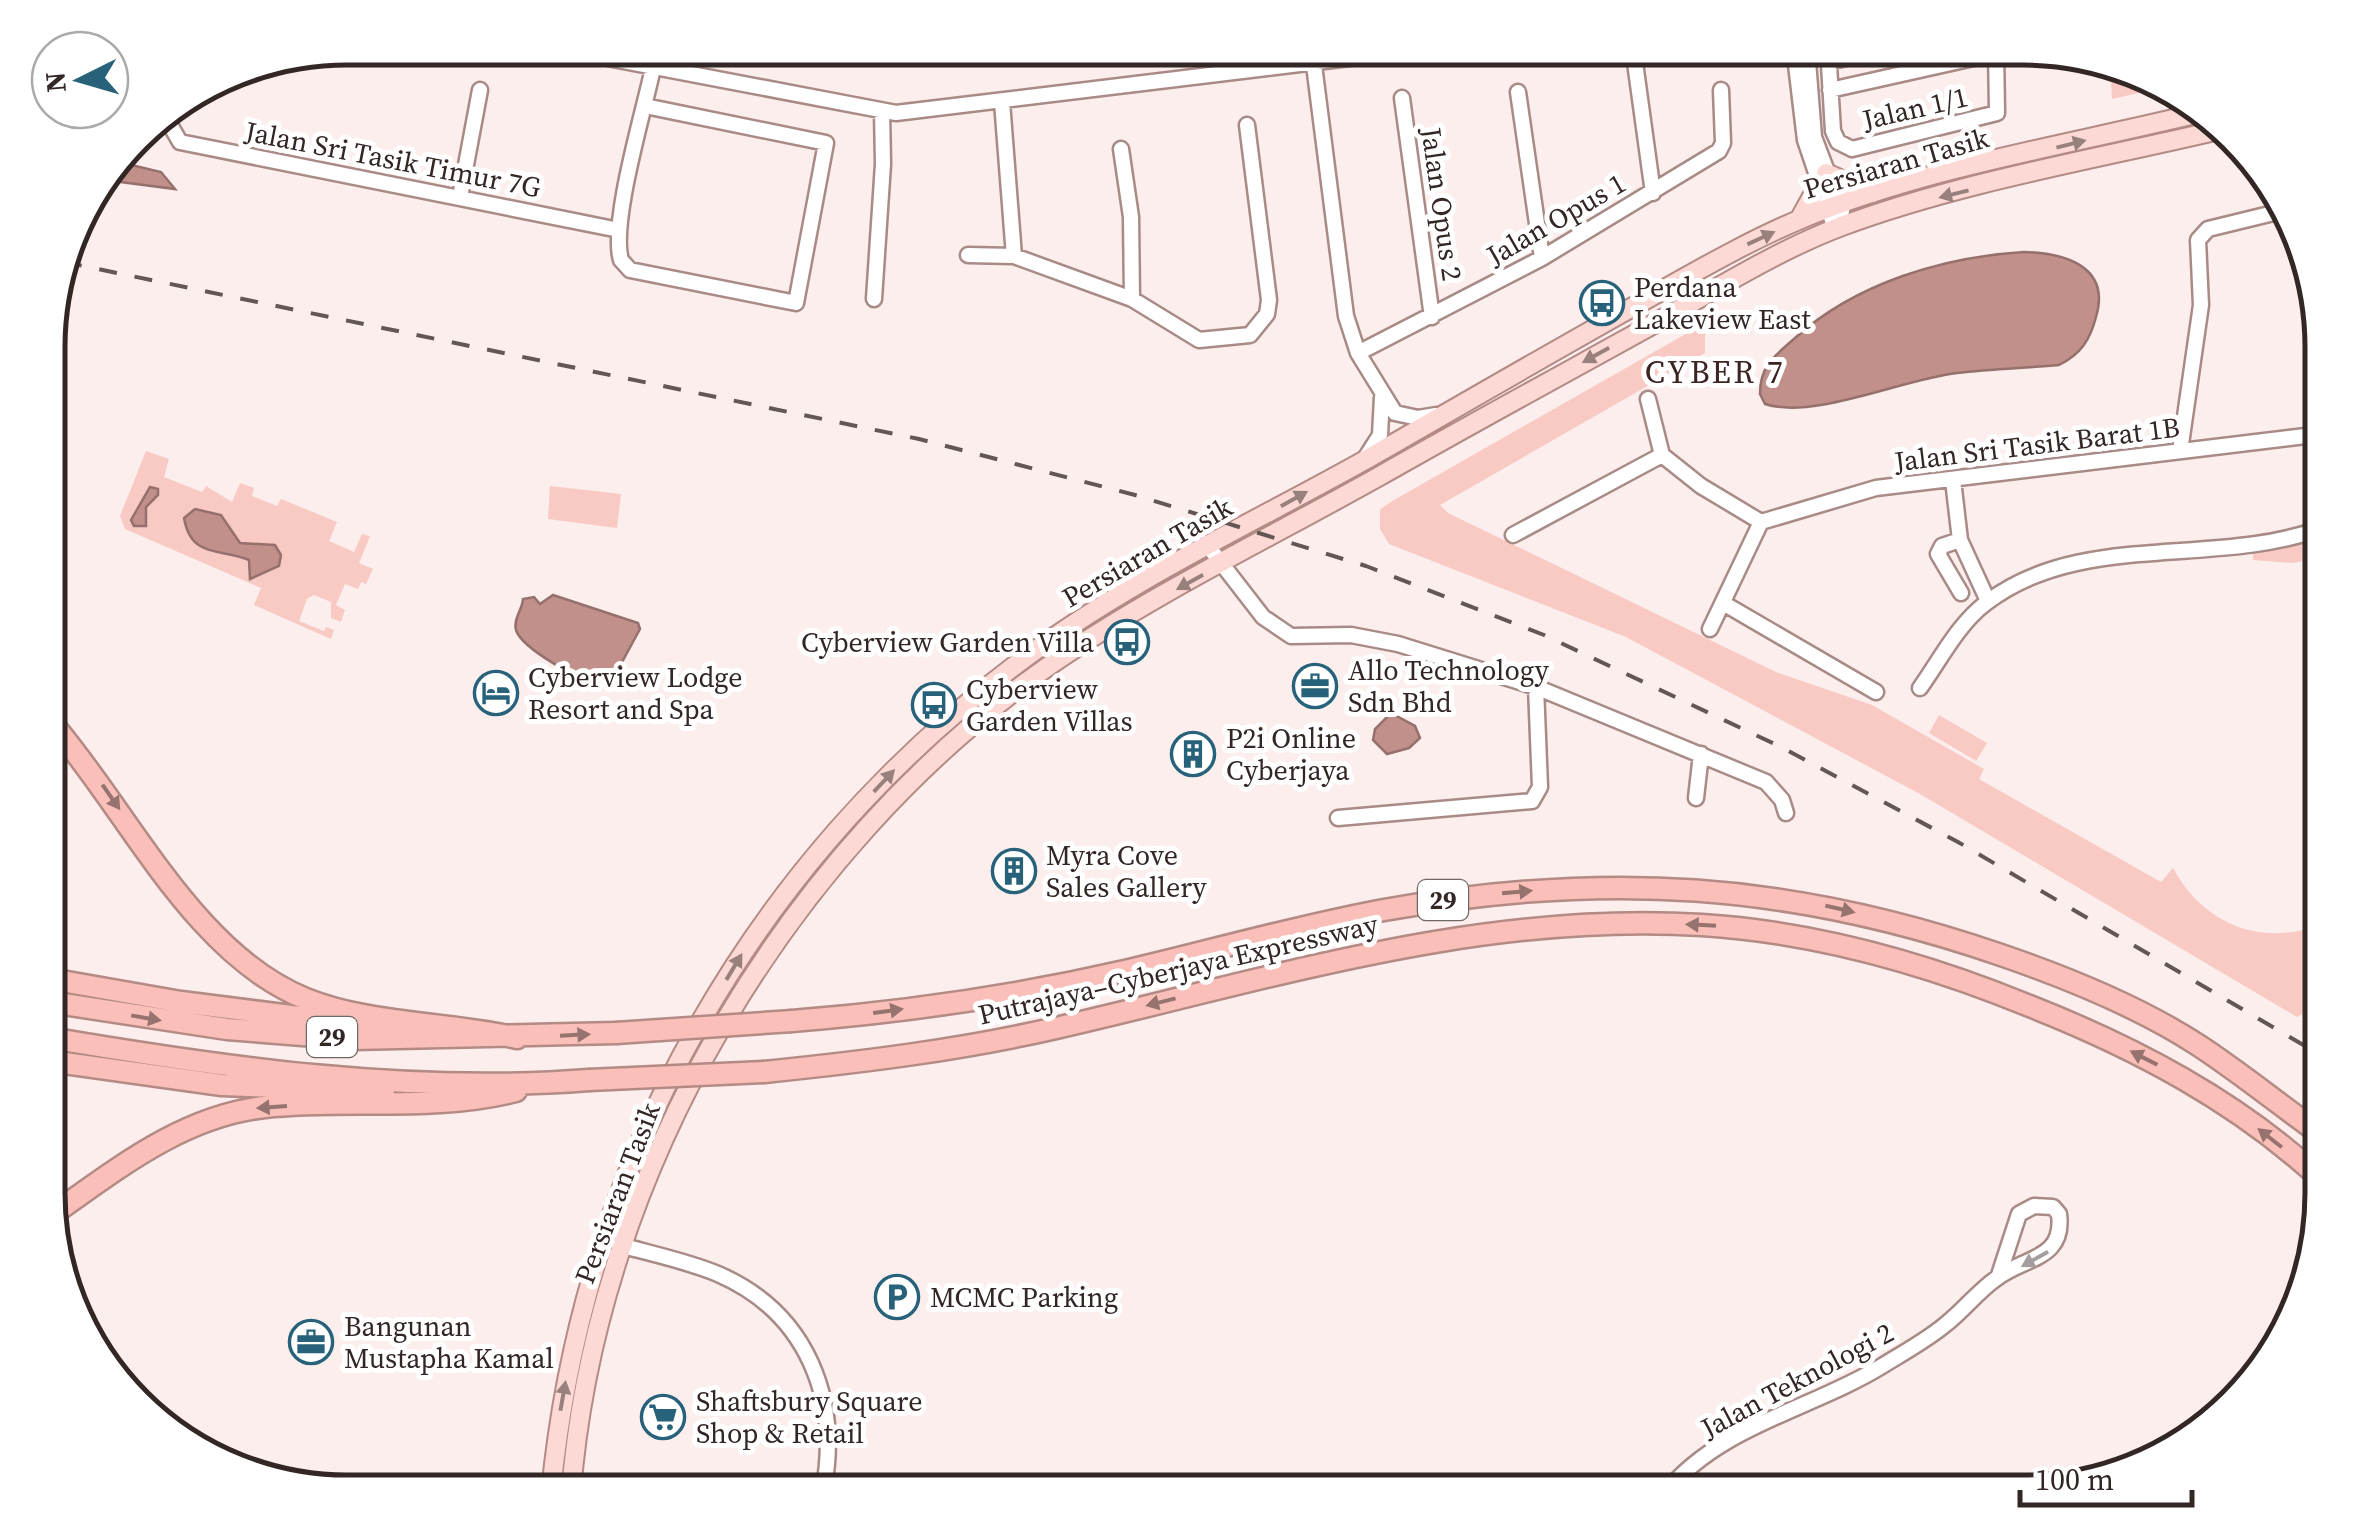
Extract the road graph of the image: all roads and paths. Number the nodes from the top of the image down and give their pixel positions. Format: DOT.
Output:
graph roads {
  1 [pos="638,65"];
  2 [pos="1314,65"];
  3 [pos="1635,65"];
  4 [pos="1797,65"];
  5 [pos="1808,65"];
  6 [pos="1829,65"];
  7 [pos="1934,65"];
  8 [pos="1996,65"];
  9 [pos="653,68"];
  10 [pos="480,90"];
  11 [pos="1721,90"];
  12 [pos="1830,90"];
  13 [pos="1518,92"];
  14 [pos="1402,98"];
  15 [pos="1002,102"];
  16 [pos="645,106"];
  17 [pos="889,112"];
  18 [pos="2184,116"];
  19 [pos="174,124"];
  20 [pos="1247,125"];
  21 [pos="2207,133"];
  22 [pos="1810,138"];
  23 [pos="1121,149"];
  24 [pos="1823,178"];
  25 [pos="1654,192"];
  26 [pos="1873,193"];
  27 [pos="460,197"];
  28 [pos="1833,206"];
  29 [pos="2271,214"];
  30 [pos="1799,220"];
  31 [pos="1841,226"];
  32 [pos="619,230"];
  33 [pos="968,255"];
  34 [pos="1014,256"];
  35 [pos="1542,258"];
  36 [pos="1132,298"];
  37 [pos="874,299"];
  38 [pos="1432,317"];
  39 [pos="1358,353"];
  40 [pos="1380,389"];
  41 [pos="1648,399"];
  42 [pos="1445,414"];
  43 [pos="2304,436"];
  44 [pos="2180,451"];
  45 [pos="1662,454"];
  46 [pos="1364,460"];
  47 [pos="1953,480"];
  48 [pos="1761,522"];
  49 [pos="2304,532"];
  50 [pos="1513,535"];
  51 [pos="1960,540"];
  52 [pos="1208,546"];
  53 [pos="1221,565"];
  54 [pos="1961,593"];
  55 [pos="1988,602"];
  56 [pos="1724,603"];
  57 [pos="1710,630"];
  58 [pos="1536,687"];
  59 [pos="1920,688"];
  60 [pos="1876,692"];
  61 [pos="65,738"];
  62 [pos="1701,754"];
  63 [pos="1696,798"];
  64 [pos="1786,813"];
  65 [pos="1338,818"];
  66 [pos="65,982"];
  67 [pos="65,1004"];
  68 [pos="517,1038"];
  69 [pos="444,1040"];
  70 [pos="65,1041"];
  71 [pos="65,1062"];
  72 [pos="436,1083"];
  73 [pos="542,1084"];
  74 [pos="2304,1122"];
  75 [pos="2304,1165"];
  76 [pos="66,1205"];
  77 [pos="620,1245"];
  78 [pos="1999,1275"];
  79 [pos="1685,1474"];
  80 [pos="554,1475"];
  81 [pos="574,1475"];
  82 [pos="826,1475"];
  1 -- 9 [label="street"];
  2 -- 15 [label="street"];
  2 -- 39 [label="street"];
  3 -- 25 [label="street"];
  4 -- 22 [label="street"];
  5 -- 22 [label="street"];
  6 -- 12 [label="street"];
  7 -- 12 [label="street"];
  8 -- 12 [label="street, Jalan 1/1"];
  9 -- 16 [label="street"];
  9 -- 17 [label="street"];
  10 -- 27 [label="street"];
  11 -- 25 [label="street, Jalan Opus 1"];
  13 -- 35 [label="street"];
  14 -- 38 [label="street, Jalan Opus 2"];
  15 -- 17 [label="street"];
  15 -- 34 [label="street"];
  16 -- 32 [label="street"];
  16 -- 32 [label="street"];
  17 -- 37 [label="street"];
  26 -- 18 [label="main road, Persiaran Tasik, one-way"];
  19 -- 27 [label="street, Jalan Sri Tasik Timur 7G"];
  20 -- 36 [label="street"];
  21 -- 31 [label="main road, Persiaran Tasik, one-way"];
  22 -- 24 [label="street"];
  23 -- 36 [label="street"];
  24 -- 26 [label="main road"];
  24 -- 28 [label="street"];
  24 -- 30 [label="main road"];
  25 -- 35 [label="street, Jalan Opus 1"];
  26 -- 28 [label="main road, Persiaran Tasik"];
  27 -- 32 [label="street, Jalan Sri Tasik Timur 7G"];
  28 -- 30 [label="main road, Persiaran Tasik"];
  28 -- 31 [label="street"];
  29 -- 44 [label="street"];
  42 -- 30 [label="main road, Persiaran Tasik, one-way"];
  31 -- 53 [label="main road, Persiaran Tasik, one-way"];
  33 -- 34 [label="street"];
  34 -- 36 [label="street"];
  35 -- 38 [label="street, Jalan Opus 1"];
  38 -- 39 [label="street, Jalan Opus 1"];
  39 -- 40 [label="street"];
  40 -- 42 [label="street"];
  40 -- 46 [label="street"];
  41 -- 45 [label="street"];
  42 -- 46 [label="main road, Persiaran Tasik"];
  43 -- 44 [label="street, Jalan Sri Tasik Barat 1B"];
  44 -- 47 [label="street, Jalan Sri Tasik Barat 1B"];
  45 -- 48 [label="street"];
  45 -- 50 [label="street"];
  52 -- 46 [label="main road, Persiaran Tasik, one-way"];
  47 -- 48 [label="street, Jalan Sri Tasik Barat 1B"];
  47 -- 51 [label="street"];
  48 -- 56 [label="street"];
  49 -- 55 [label="street"];
  51 -- 54 [label="street"];
  51 -- 55 [label="street"];
  52 -- 53 [label="street"];
  80 -- 52 [label="main road, Persiaran Tasik, one-way"];
  53 -- 58 [label="street"];
  53 -- 77 [label="main road, Persiaran Tasik, one-way"];
  55 -- 59 [label="street"];
  56 -- 57 [label="street"];
  56 -- 60 [label="street"];
  58 -- 62 [label="street"];
  58 -- 65 [label="street"];
  61 -- 68 [label="highway, one-way"];
  62 -- 63 [label="street"];
  62 -- 64 [label="street"];
  66 -- 69 [label="highway"];
  67 -- 69 [label="highway, Putrajaya–Cyberjaya Expressway / 29, one-way"];
  68 -- 69 [label="highway, Putrajaya–Cyberjaya Expressway / 29"];
  68 -- 74 [label="highway, Putrajaya–Cyberjaya Expressway / 29, one-way, bridge"];
  70 -- 72 [label="highway, Putrajaya–Cyberjaya Expressway / 29"];
  71 -- 72 [label="highway"];
  72 -- 73 [label="highway, Putrajaya–Cyberjaya Expressway / 29"];
  75 -- 73 [label="highway, Putrajaya–Cyberjaya Expressway / 29, one-way, bridge"];
  73 -- 76 [label="highway, one-way"];
  77 -- 81 [label="main road, Persiaran Tasik"];
  77 -- 82 [label="street"];
  78 -- 78 [label="street, Jalan Teknologi 2, one-way"];
  78 -- 79 [label="street, Jalan Teknologi 2"];
}
